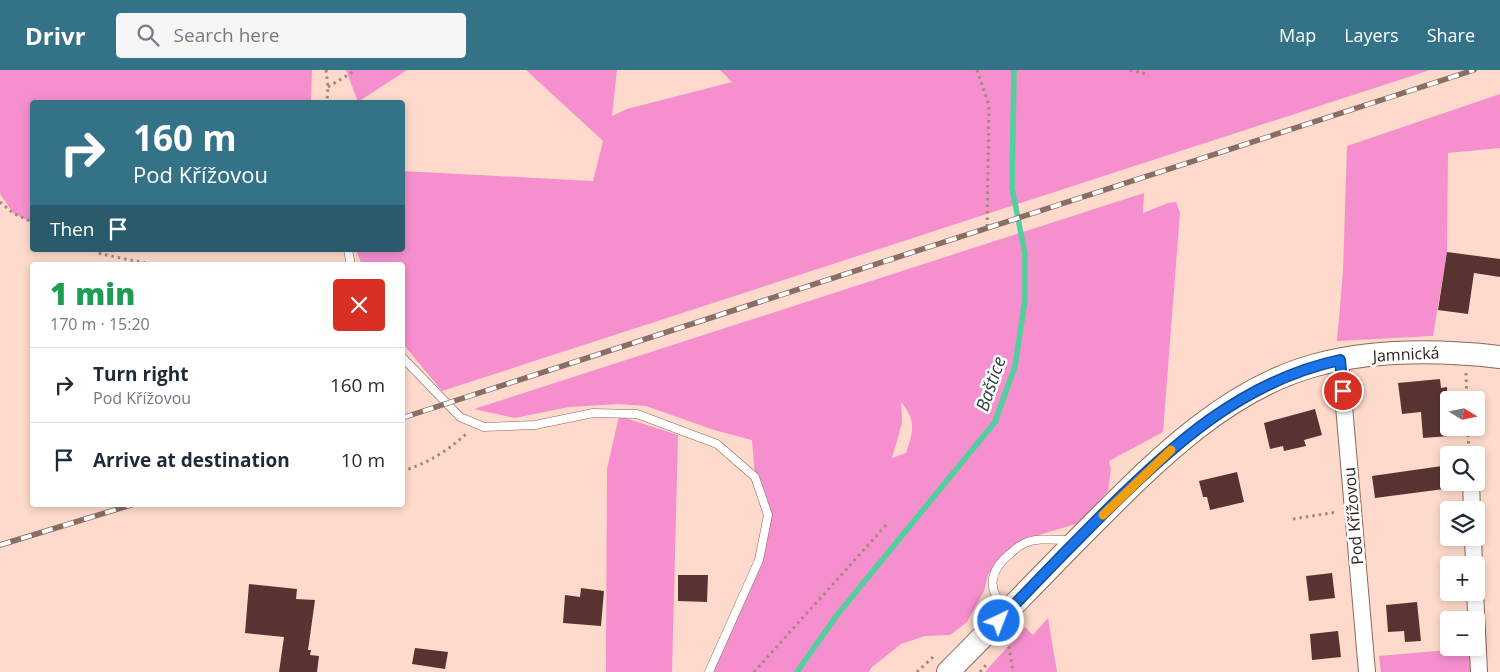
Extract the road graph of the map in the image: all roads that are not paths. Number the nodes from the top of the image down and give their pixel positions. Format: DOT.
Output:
graph roads {
  1 [pos="1500,357"];
  2 [pos="405,360"];
  3 [pos="1340,360"];
  4 [pos="1077,540"];
  5 [pos="1475,601"];
  6 [pos="1008,612"];
  7 [pos="709,672"];
  8 [pos="948,672"];
  9 [pos="1367,672"];
  10 [pos="1479,672"];
  1 -- 3 [label="main road, Jamnická"];
  2 -- 7 [label="lane"];
  3 -- 4 [label="main road, Jamnická"];
  3 -- 9 [label="street, Pod Křížovou"];
  4 -- 6 [label="main road, Jamnická"];
  4 -- 6 [label="lane"];
  5 -- 10 [label="street"];
  6 -- 8 [label="main road, Jamnická"];
}
